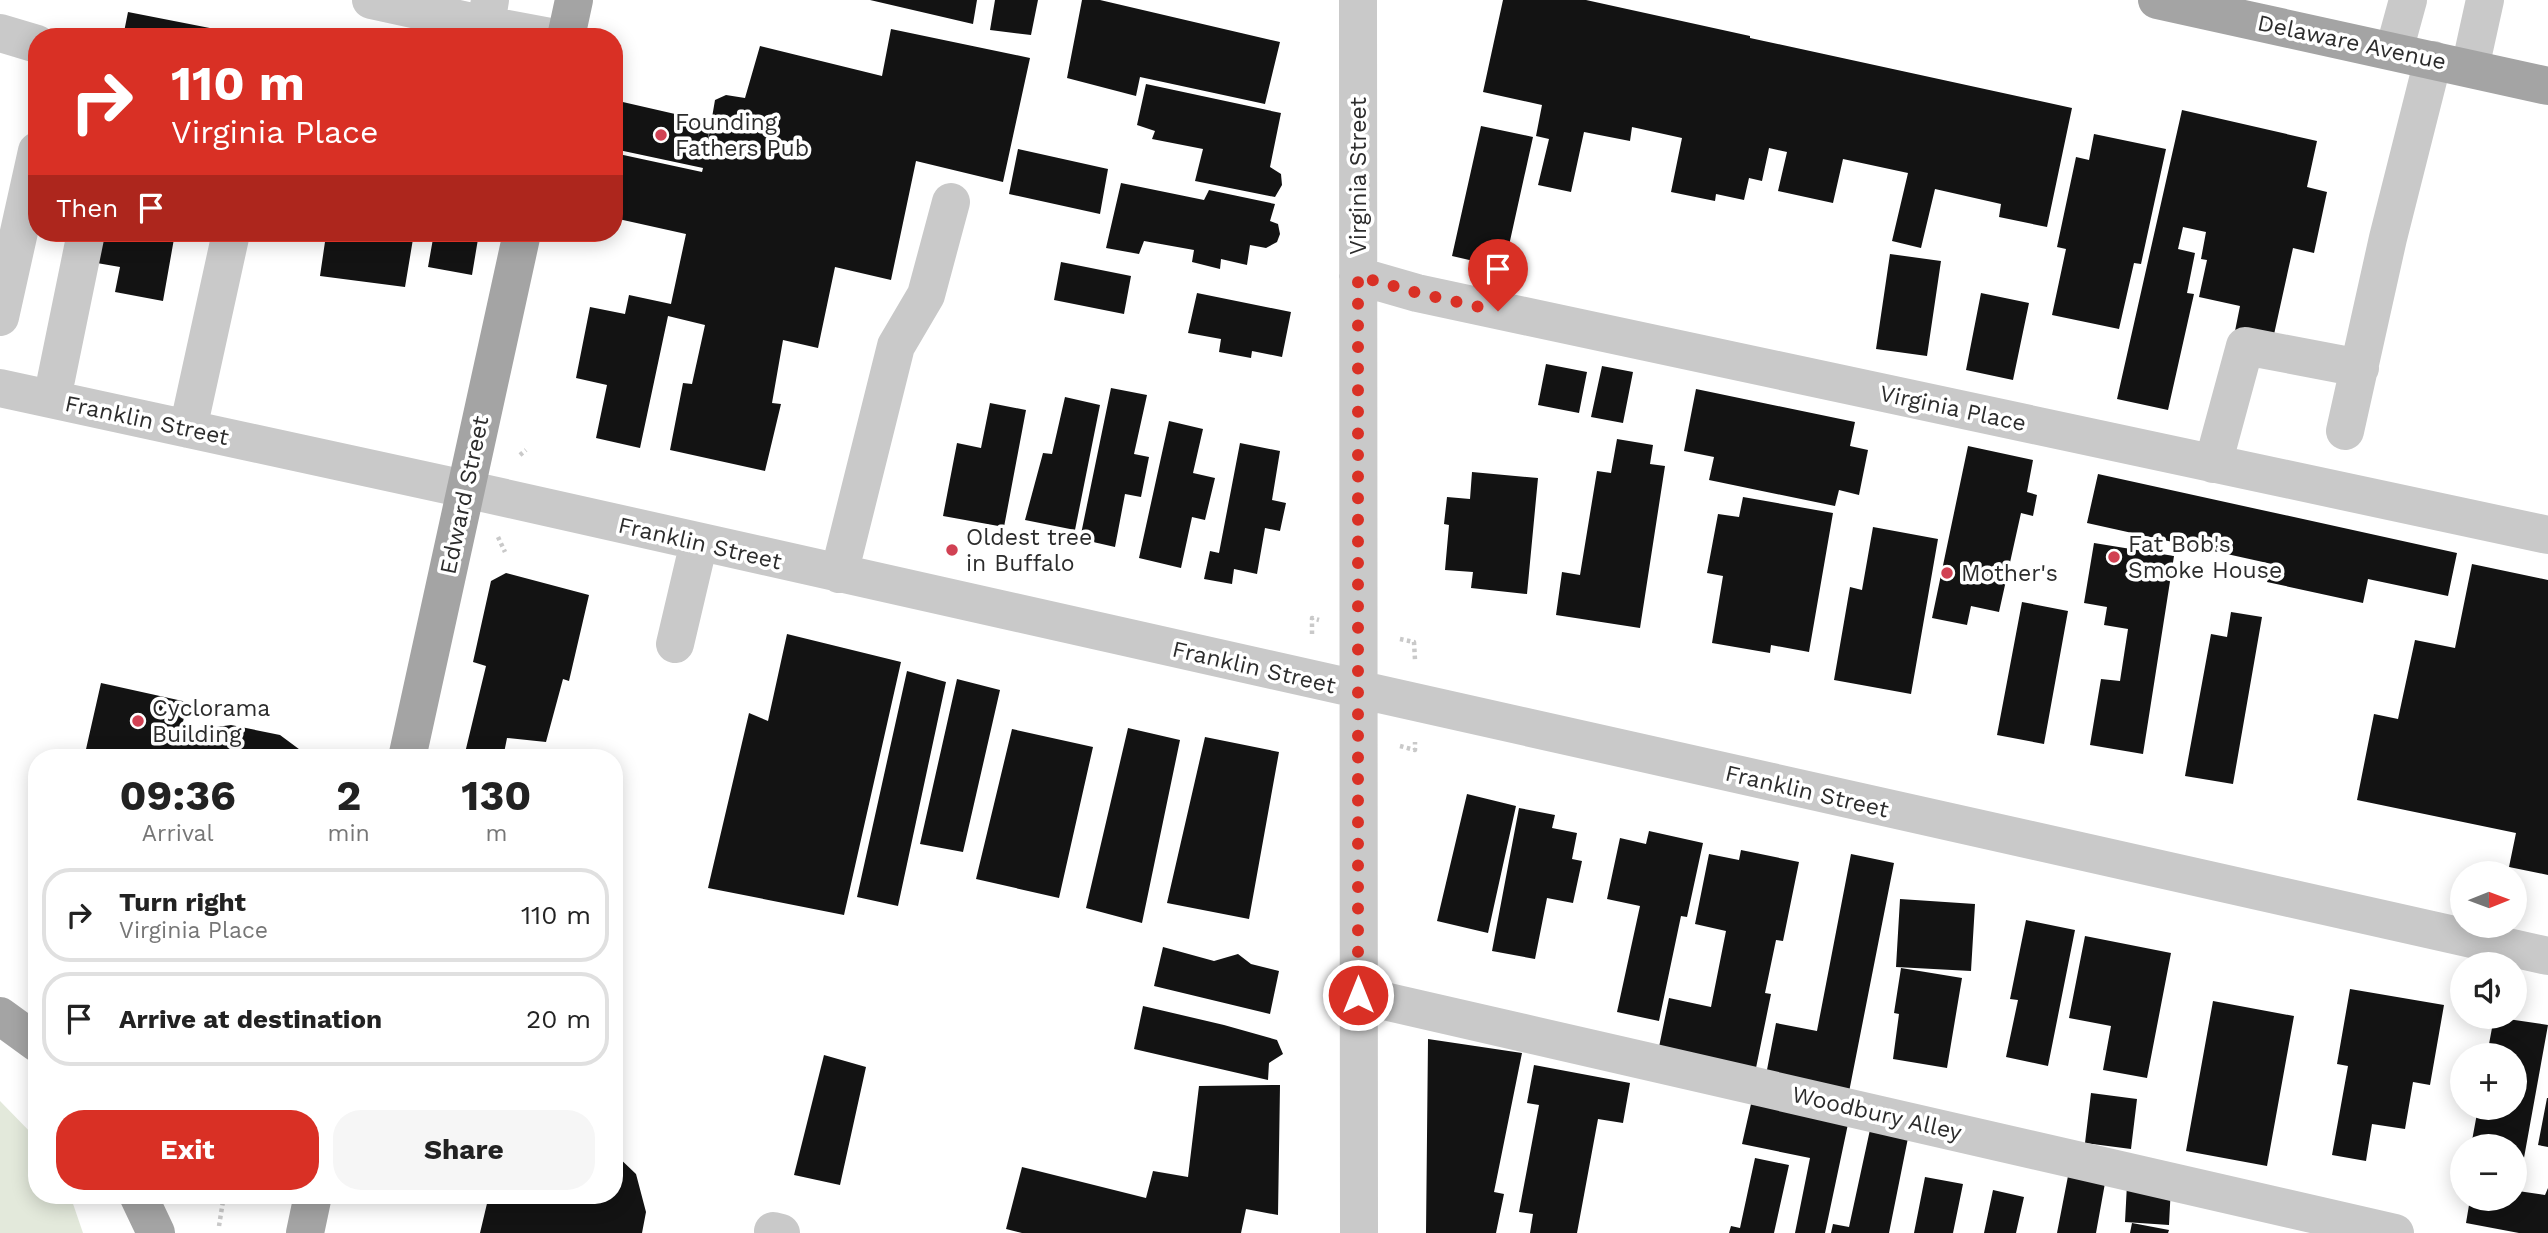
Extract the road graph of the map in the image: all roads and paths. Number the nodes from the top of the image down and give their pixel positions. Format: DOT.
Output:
graph roads {
  1 [pos="371,0"];
  2 [pos="574,0"];
  3 [pos="1358,0"];
  4 [pos="2157,0"];
  5 [pos="2408,0"];
  6 [pos="2485,0"];
  7 [pos="488,12"];
  8 [pos="528,28"];
  9 [pos="567,28"];
  10 [pos="0,33"];
  11 [pos="28,41"];
  12 [pos="2394,51"];
  13 [pos="2433,60"];
  14 [pos="2470,68"];
  15 [pos="2548,86"];
  16 [pos="28,191"];
  17 [pos="951,202"];
  18 [pos="84,242"];
  19 [pos="229,242"];
  20 [pos="520,242"];
  21 [pos="1358,276"];
  22 [pos="0,317"];
  23 [pos="2360,368"];
  24 [pos="0,387"];
  25 [pos="52,399"];
  26 [pos="188,429"];
  27 [pos="2346,431"];
  28 [pos="526,450"];
  29 [pos="520,456"];
  30 [pos="2213,464"];
  31 [pos="465,489"];
  32 [pos="2548,535"];
  33 [pos="497,537"];
  34 [pos="699,542"];
  35 [pos="505,552"];
  36 [pos="839,574"];
  37 [pos="1312,618"];
  38 [pos="1312,634"];
  39 [pos="1395,638"];
  40 [pos="675,644"];
  41 [pos="1415,664"];
  42 [pos="1359,690"];
  43 [pos="1399,746"];
  44 [pos="409,749"];
  45 [pos="1415,750"];
  46 [pos="2548,956"];
  47 [pos="1358,995"];
  48 [pos="0,1016"];
  49 [pos="28,1037"];
  50 [pos="142,1204"];
  51 [pos="223,1204"];
  52 [pos="311,1204"];
  53 [pos="219,1226"];
  54 [pos="156,1233"];
  55 [pos="305,1233"];
  56 [pos="1359,1233"];
  57 [pos="2395,1233"];
  1 -- 7 [label="street"];
  2 -- 9 [label="main road"];
  3 -- 21 [label="street, Virginia Street"];
  4 -- 12 [label="main road, Delaware Avenue"];
  5 -- 12 [label="street"];
  6 -- 14 [label="street"];
  7 -- 8 [label="street"];
  10 -- 11 [label="street"];
  12 -- 13 [label="main road, Delaware Avenue"];
  13 -- 14 [label="main road, Delaware Avenue"];
  13 -- 23 [label="street"];
  14 -- 15 [label="main road, Delaware Avenue"];
  16 -- 22 [label="street"];
  17 -- 36 [label="street"];
  18 -- 25 [label="street"];
  19 -- 26 [label="street"];
  20 -- 31 [label="main road, Edward Street"];
  21 -- 30 [label="street, Virginia Place"];
  21 -- 42 [label="street, Virginia Street"];
  23 -- 27 [label="street"];
  23 -- 30 [label="street"];
  24 -- 25 [label="street, Franklin Street"];
  25 -- 26 [label="street, Franklin Street"];
  26 -- 31 [label="street, Franklin Street"];
  28 -- 29 [label="path"];
  30 -- 32 [label="street, Virginia Place"];
  31 -- 34 [label="street, Franklin Street"];
  31 -- 44 [label="main road, Edward Street"];
  33 -- 35 [label="path"];
  34 -- 36 [label="street, Franklin Street"];
  34 -- 40 [label="street"];
  36 -- 42 [label="street, Franklin Street"];
  37 -- 38 [label="path"];
  39 -- 41 [label="path"];
  42 -- 46 [label="street, Franklin Street"];
  42 -- 47 [label="street, Virginia Street"];
  43 -- 45 [label="path"];
  47 -- 56 [label="street, Virginia Street"];
  47 -- 57 [label="street, Woodbury Alley"];
  48 -- 49 [label="main road"];
  50 -- 54 [label="main road"];
  51 -- 53 [label="path"];
  52 -- 55 [label="main road"];
}
